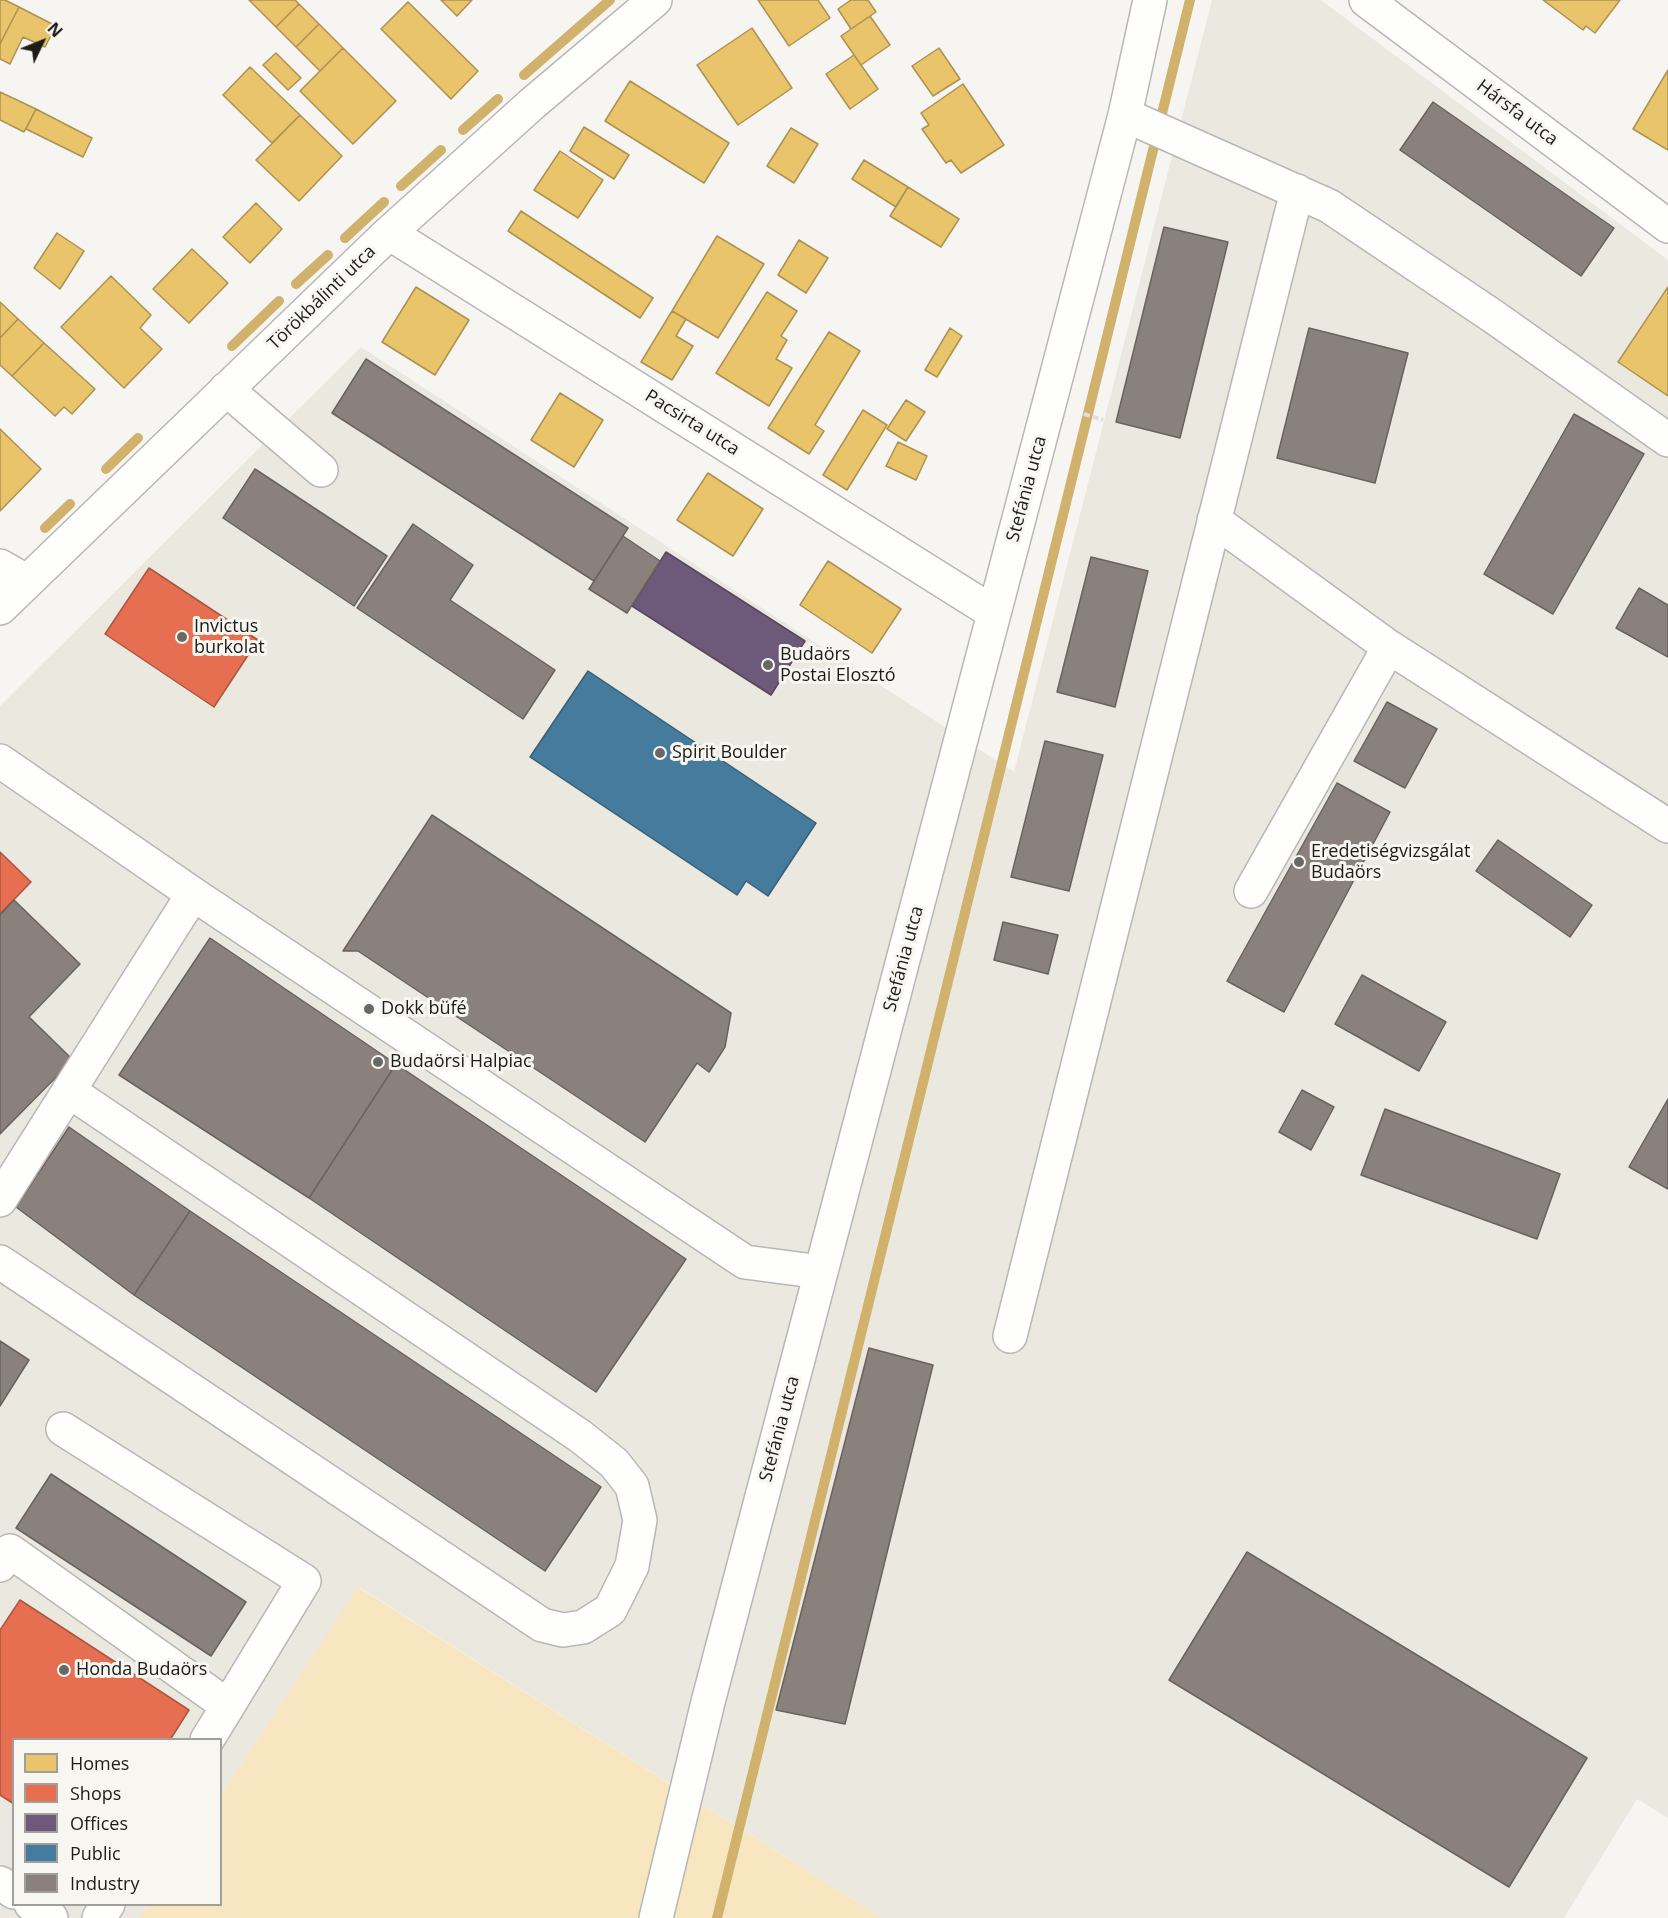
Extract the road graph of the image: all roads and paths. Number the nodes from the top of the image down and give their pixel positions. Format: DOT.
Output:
graph roads {
  1 [pos="655,0"];
  2 [pos="1150,0"];
  3 [pos="1366,0"];
  4 [pos="1125,115"];
  5 [pos="1297,191"];
  6 [pos="1668,226"];
  7 [pos="389,233"];
  8 [pos="226,390"];
  9 [pos="1668,440"];
  10 [pos="321,470"];
  11 [pos="1214,520"];
  12 [pos="13,573"];
  13 [pos="0,608"];
  14 [pos="994,613"];
  15 [pos="1389,647"];
  16 [pos="0,762"];
  17 [pos="1668,826"];
  18 [pos="1251,891"];
  19 [pos="193,894"];
  20 [pos="69,1091"];
  21 [pos="0,1200"];
  22 [pos="0,1262"];
  23 [pos="822,1272"];
  24 [pos="1010,1336"];
  25 [pos="63,1430"];
  26 [pos="0,1565"];
  27 [pos="228,1706"];
  28 [pos="208,1738"];
  29 [pos="33,1906"];
  30 [pos="51,1918"];
  31 [pos="656,1918"];
  1 -- 7 [label="street, Törökbálinti utca"];
  2 -- 4 [label="street, Stefánia utca"];
  3 -- 6 [label="street, Hársfa utca"];
  4 -- 5 [label="street"];
  4 -- 14 [label="street, Stefánia utca"];
  5 -- 9 [label="street"];
  5 -- 11 [label="street"];
  7 -- 8 [label="street, Törökbálinti utca"];
  7 -- 14 [label="street, Pacsirta utca"];
  8 -- 10 [label="street"];
  8 -- 12 [label="street, Törökbálinti utca"];
  11 -- 15 [label="street"];
  11 -- 24 [label="street"];
  12 -- 13 [label="street, Törökbálinti utca"];
  14 -- 23 [label="street, Stefánia utca"];
  15 -- 17 [label="street"];
  15 -- 18 [label="street"];
  16 -- 19 [label="street"];
  19 -- 20 [label="street"];
  19 -- 23 [label="street"];
  20 -- 21 [label="street"];
  20 -- 22 [label="street"];
  23 -- 31 [label="street, Stefánia utca"];
  25 -- 27 [label="street"];
  26 -- 27 [label="street"];
  27 -- 28 [label="street"];
  29 -- 30 [label="street"];
}
